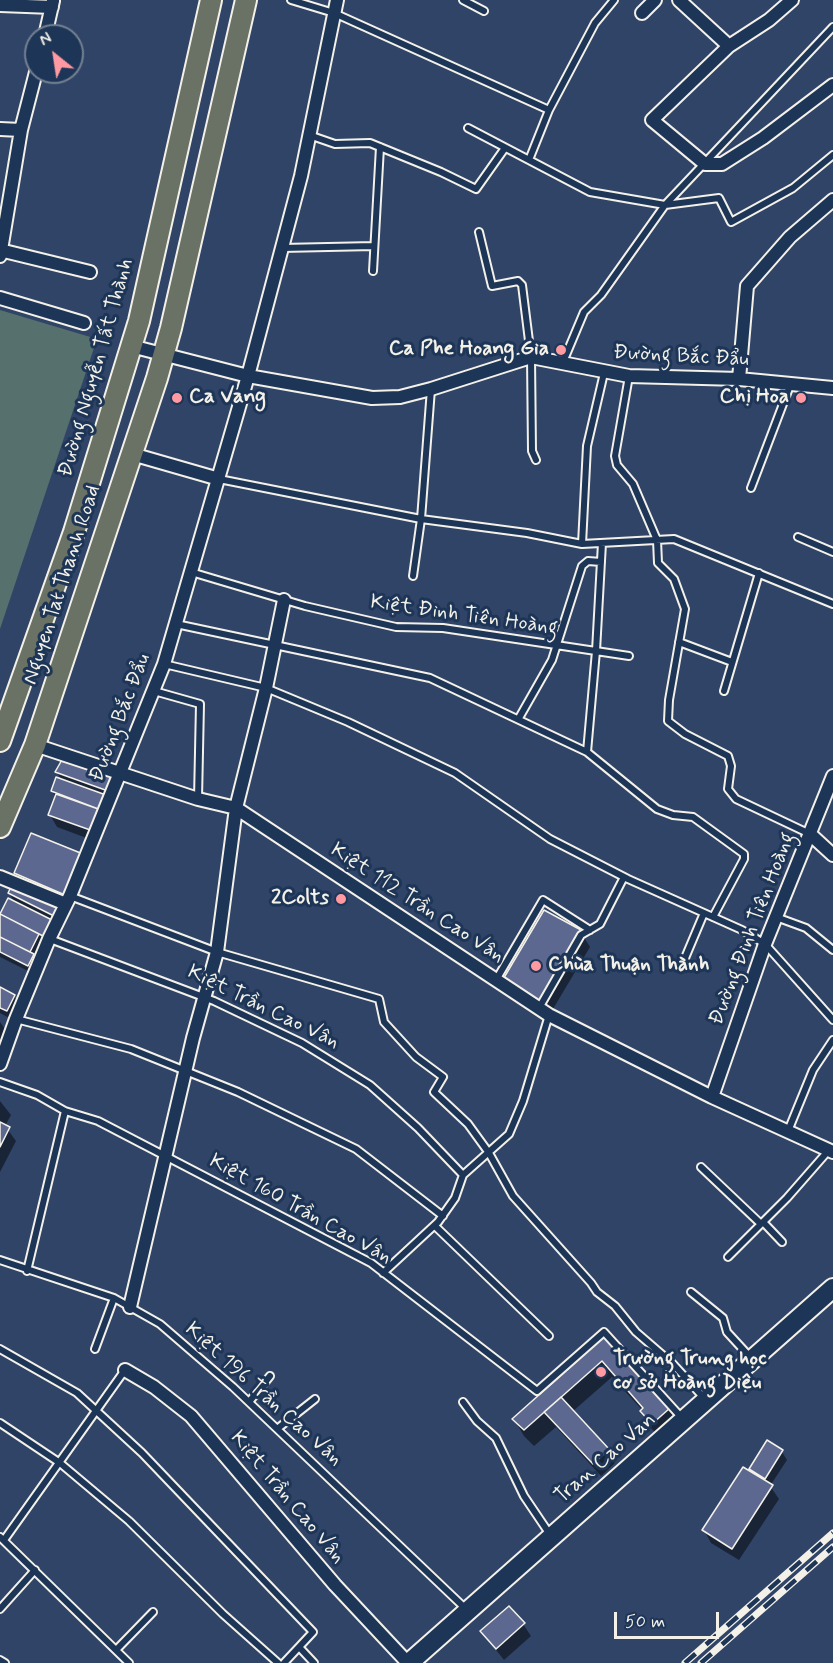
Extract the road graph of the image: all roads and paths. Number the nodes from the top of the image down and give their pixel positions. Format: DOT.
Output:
graph roads {
  1 [pos="212,0"];
  2 [pos="246,0"];
  3 [pos="291,0"];
  4 [pos="463,0"];
  5 [pos="614,0"];
  6 [pos="655,0"];
  7 [pos="679,0"];
  8 [pos="792,0"];
  9 [pos="53,4"];
  10 [pos="0,5"];
  11 [pos="336,6"];
  12 [pos="484,11"];
  13 [pos="642,13"];
  14 [pos="48,24"];
  15 [pos="833,27"];
  16 [pos="729,46"];
  17 [pos="33,84"];
  18 [pos="833,85"];
  19 [pos="549,110"];
  20 [pos="468,128"];
  21 [pos="0,129"];
  22 [pos="21,130"];
  23 [pos="309,135"];
  24 [pos="380,147"];
  25 [pos="505,148"];
  26 [pos="833,155"];
  27 [pos="529,160"];
  28 [pos="705,164"];
  29 [pos="833,200"];
  30 [pos="665,205"];
  31 [pos="479,232"];
  32 [pos="374,246"];
  33 [pos="282,249"];
  34 [pos="1,252"];
  35 [pos="373,271"];
  36 [pos="90,272"];
  37 [pos="0,298"];
  38 [pos="84,323"];
  39 [pos="131,346"];
  40 [pos="164,355"];
  41 [pos="531,357"];
  42 [pos="563,362"];
  43 [pos="604,373"];
  44 [pos="248,376"];
  45 [pos="629,376"];
  46 [pos="739,379"];
  47 [pos="791,383"];
  48 [pos="833,388"];
  49 [pos="431,389"];
  50 [pos="132,454"];
  51 [pos="536,460"];
  52 [pos="219,479"];
  53 [pos="751,488"];
  54 [pos="421,519"];
  55 [pos="798,537"];
  56 [pos="657,540"];
  57 [pos="602,543"];
  58 [pos="582,544"];
  59 [pos="833,552"];
  60 [pos="601,562"];
  61 [pos="191,572"];
  62 [pos="759,573"];
  63 [pos="413,576"];
  64 [pos="284,600"];
  65 [pos="833,604"];
  66 [pos="176,624"];
  67 [pos="679,642"];
  68 [pos="558,645"];
  69 [pos="275,646"];
  70 [pos="596,651"];
  71 [pos="629,656"];
  72 [pos="732,662"];
  73 [pos="164,664"];
  74 [pos="266,688"];
  75 [pos="154,691"];
  76 [pos="724,691"];
  77 [pos="519,718"];
  78 [pos="3,726"];
  79 [pos="35,745"];
  80 [pos="586,752"];
  81 [pos="121,773"];
  82 [pos="833,776"];
  83 [pos="198,799"];
  84 [pos="236,808"];
  85 [pos="0,827"];
  86 [pos="810,834"];
  87 [pos="833,855"];
  88 [pos="0,877"];
  89 [pos="624,877"];
  90 [pos="68,900"];
  91 [pos="704,913"];
  92 [pos="713,917"];
  93 [pos="776,917"];
  94 [pos="590,930"];
  95 [pos="49,939"];
  96 [pos="765,944"];
  97 [pos="833,950"];
  98 [pos="217,952"];
  99 [pos="685,957"];
  100 [pos="496,980"];
  101 [pos="203,997"];
  102 [pos="544,1012"];
  103 [pos="16,1019"];
  104 [pos="833,1020"];
  105 [pos="833,1040"];
  106 [pos="0,1064"];
  107 [pos="187,1072"];
  108 [pos="0,1082"];
  109 [pos="712,1097"];
  110 [pos="65,1111"];
  111 [pos="788,1131"];
  112 [pos="831,1151"];
  113 [pos="489,1154"];
  114 [pos="167,1157"];
  115 [pos="701,1167"];
  116 [pos="463,1175"];
  117 [pos="443,1216"];
  118 [pos="762,1223"];
  119 [pos="435,1226"];
  120 [pos="782,1242"];
  121 [pos="728,1257"];
  122 [pos="0,1260"];
  123 [pos="27,1271"];
  124 [pos="383,1273"];
  125 [pos="833,1288"];
  126 [pos="691,1292"];
  127 [pos="114,1298"];
  128 [pos="130,1307"];
  129 [pos="549,1336"];
  130 [pos="0,1349"];
  131 [pos="95,1349"];
  132 [pos="752,1360"];
  133 [pos="125,1370"];
  134 [pos="270,1376"];
  135 [pos="315,1399"];
  136 [pos="706,1401"];
  137 [pos="249,1402"];
  138 [pos="463,1402"];
  139 [pos="98,1411"];
  140 [pos="684,1421"];
  141 [pos="0,1423"];
  142 [pos="277,1429"];
  143 [pos="60,1463"];
  144 [pos="551,1536"];
  145 [pos="2,1538"];
  146 [pos="34,1570"];
  147 [pos="0,1609"];
  148 [pos="468,1610"];
  149 [pos="153,1612"];
  150 [pos="299,1647"];
  151 [pos="116,1650"];
  152 [pos="0,1660"];
  153 [pos="5,1663"];
  154 [pos="129,1663"];
  155 [pos="278,1663"];
  156 [pos="284,1663"];
  157 [pos="314,1663"];
  158 [pos="409,1663"];
  1 -- 39 [label="main road, Đường Nguyễn Tất Thành"];
  2 -- 40 [label="main road"];
  3 -- 11 [label="lane"];
  4 -- 12 [label="lane"];
  5 -- 19 [label="lane"];
  6 -- 13 [label="street"];
  7 -- 16 [label="street"];
  8 -- 16 [label="street"];
  9 -- 10 [label="street"];
  9 -- 14 [label="street"];
  11 -- 19 [label="lane"];
  11 -- 23 [label="street, Đường Bắc Đẩu"];
  15 -- 28 [label="lane"];
  16 -- 28 [label="street"];
  17 -- 22 [label="street"];
  18 -- 28 [label="street"];
  19 -- 27 [label="lane"];
  20 -- 25 [label="lane"];
  21 -- 22 [label="street"];
  22 -- 34 [label="street"];
  23 -- 24 [label="lane"];
  23 -- 33 [label="street, Đường Bắc Đẩu"];
  24 -- 25 [label="lane"];
  24 -- 32 [label="lane"];
  25 -- 27 [label="lane"];
  26 -- 30 [label="lane"];
  27 -- 30 [label="lane"];
  28 -- 30 [label="lane"];
  29 -- 46 [label="street"];
  30 -- 42 [label="lane"];
  31 -- 41 [label="lane"];
  32 -- 33 [label="lane"];
  32 -- 35 [label="lane"];
  33 -- 44 [label="street, Đường Bắc Đẩu"];
  34 -- 36 [label="street"];
  37 -- 38 [label="street"];
  39 -- 40 [label="street, Đường Bắc Đẩu"];
  39 -- 78 [label="main road, Đường Nguyễn Tất Thành"];
  40 -- 44 [label="street, Đường Bắc Đẩu"];
  40 -- 50 [label="main road, Nguyen Tat Thanh Road"];
  41 -- 42 [label="street, Đường Bắc Đẩu"];
  41 -- 49 [label="street, Đường Bắc Đẩu"];
  41 -- 51 [label="lane"];
  42 -- 43 [label="street, Đường Bắc Đẩu"];
  43 -- 45 [label="street, Đường Bắc Đẩu"];
  43 -- 58 [label="lane"];
  44 -- 49 [label="street, Đường Bắc Đẩu"];
  44 -- 52 [label="street, Đường Bắc Đẩu"];
  45 -- 46 [label="street, Đường Bắc Đẩu"];
  45 -- 56 [label="lane"];
  46 -- 47 [label="street, Đường Bắc Đẩu"];
  47 -- 48 [label="street, Đường Bắc Đẩu"];
  47 -- 53 [label="lane"];
  49 -- 54 [label="lane"];
  50 -- 52 [label="street"];
  50 -- 79 [label="main road, Nguyen Tat Thanh Road"];
  52 -- 54 [label="lane"];
  52 -- 61 [label="street, Đường Bắc Đẩu"];
  54 -- 58 [label="lane"];
  54 -- 63 [label="lane"];
  55 -- 59 [label="lane"];
  56 -- 57 [label="lane"];
  56 -- 62 [label="lane"];
  56 -- 67 [label="lane"];
  57 -- 58 [label="lane"];
  57 -- 60 [label="lane"];
  60 -- 68 [label="lane"];
  60 -- 70 [label="lane"];
  61 -- 64 [label="lane, Kiệt Đinh Tiên Hoàng"];
  61 -- 66 [label="street, Đường Bắc Đẩu"];
  62 -- 65 [label="lane"];
  62 -- 72 [label="lane"];
  64 -- 68 [label="lane, Kiệt Đinh Tiên Hoàng"];
  64 -- 69 [label="street"];
  66 -- 69 [label="lane"];
  66 -- 73 [label="street, Đường Bắc Đẩu"];
  67 -- 72 [label="lane"];
  67 -- 86 [label="lane"];
  68 -- 70 [label="lane, Kiệt Đinh Tiên Hoàng"];
  68 -- 77 [label="lane"];
  69 -- 74 [label="street"];
  69 -- 77 [label="lane"];
  70 -- 71 [label="lane, Kiệt Đinh Tiên Hoàng"];
  70 -- 80 [label="lane"];
  72 -- 76 [label="lane"];
  73 -- 74 [label="lane"];
  73 -- 75 [label="street, Đường Bắc Đẩu"];
  74 -- 84 [label="street"];
  74 -- 89 [label="lane"];
  75 -- 81 [label="street, Đường Bắc Đẩu"];
  75 -- 83 [label="lane"];
  77 -- 80 [label="lane"];
  78 -- 79 [label="main road"];
  79 -- 81 [label="street, Kiệt 112 Trần Cao Vân"];
  79 -- 85 [label="main road, Nguyen Tat Thanh Road"];
  80 -- 92 [label="lane"];
  81 -- 83 [label="street, Kiệt 112 Trần Cao Vân"];
  81 -- 90 [label="street, Đường Bắc Đẩu"];
  82 -- 86 [label="street, Đường Đinh Tiên Hoàng"];
  83 -- 84 [label="street, Kiệt 112 Trần Cao Vân"];
  84 -- 98 [label="street"];
  84 -- 100 [label="street, Kiệt 112 Trần Cao Vân"];
  86 -- 87 [label="street"];
  86 -- 93 [label="street, Đường Đinh Tiên Hoàng"];
  88 -- 90 [label="street"];
  89 -- 91 [label="lane"];
  89 -- 94 [label="lane"];
  90 -- 95 [label="street, Đường Bắc Đẩu"];
  90 -- 98 [label="lane"];
  91 -- 92 [label="lane"];
  91 -- 99 [label="lane"];
  92 -- 96 [label="lane"];
  93 -- 96 [label="street, Đường Đinh Tiên Hoàng"];
  93 -- 97 [label="lane"];
  94 -- 100 [label="lane"];
  94 -- 102 [label="lane"];
  95 -- 101 [label="lane, Kiệt Trần Cao Vân"];
  95 -- 103 [label="street, Đường Bắc Đẩu"];
  96 -- 104 [label="lane"];
  96 -- 109 [label="street, Đường Đinh Tiên Hoàng"];
  98 -- 101 [label="street"];
  98 -- 113 [label="lane"];
  100 -- 102 [label="street, Kiệt 112 Trần Cao Vân"];
  101 -- 107 [label="street"];
  101 -- 116 [label="lane, Kiệt Trần Cao Vân"];
  102 -- 109 [label="street, Kiệt 112 Trần Cao Vân"];
  102 -- 113 [label="lane"];
  103 -- 106 [label="street, Đường Bắc Đẩu"];
  103 -- 107 [label="lane"];
  105 -- 111 [label="lane"];
  107 -- 114 [label="street"];
  107 -- 117 [label="lane"];
  108 -- 110 [label="lane, Kiệt 160 Trần Cao Vân"];
  109 -- 111 [label="street, Kiệt 112 Trần Cao Vân"];
  110 -- 114 [label="lane, Kiệt 160 Trần Cao Vân"];
  110 -- 123 [label="lane"];
  111 -- 112 [label="street, Kiệt 112 Trần Cao Vân"];
  112 -- 118 [label="lane"];
  113 -- 116 [label="lane"];
  113 -- 136 [label="lane"];
  114 -- 124 [label="lane, Kiệt 160 Trần Cao Vân"];
  114 -- 128 [label="street"];
  115 -- 118 [label="lane"];
  116 -- 117 [label="lane"];
  117 -- 119 [label="lane"];
  118 -- 120 [label="lane"];
  118 -- 121 [label="lane"];
  119 -- 124 [label="lane"];
  119 -- 129 [label="lane"];
  122 -- 123 [label="lane, Kiệt 196 Trần Cao Vân"];
  123 -- 127 [label="lane, Kiệt 196 Trần Cao Vân"];
  124 -- 140 [label="lane, Kiệt 160 Trần Cao Vân"];
  125 -- 132 [label="main road, Tran Cao Van"];
  126 -- 132 [label="lane"];
  127 -- 128 [label="lane, Kiệt 196 Trần Cao Vân"];
  127 -- 131 [label="lane"];
  128 -- 137 [label="lane, Kiệt 196 Trần Cao Vân"];
  130 -- 139 [label="lane"];
  132 -- 136 [label="main road, Tran Cao Van"];
  133 -- 139 [label="lane"];
  133 -- 158 [label="street, Kiệt Trần Cao Vân"];
  134 -- 137 [label="lane"];
  135 -- 142 [label="lane"];
  136 -- 140 [label="main road, Tran Cao Van"];
  137 -- 142 [label="lane, Kiệt 196 Trần Cao Vân"];
  138 -- 144 [label="lane"];
  139 -- 143 [label="lane"];
  139 -- 150 [label="lane"];
  140 -- 144 [label="main road, Tran Cao Van"];
  141 -- 143 [label="lane"];
  142 -- 148 [label="lane, Kiệt 196 Trần Cao Vân"];
  143 -- 145 [label="lane"];
  143 -- 155 [label="lane"];
  144 -- 148 [label="main road, Tran Cao Van"];
  145 -- 146 [label="lane"];
  146 -- 147 [label="lane"];
  146 -- 151 [label="lane"];
  148 -- 158 [label="main road, Tran Cao Van"];
  149 -- 151 [label="lane"];
  150 -- 156 [label="lane"];
  150 -- 157 [label="lane"];
  151 -- 154 [label="lane"];
  152 -- 153 [label="lane"];
}
